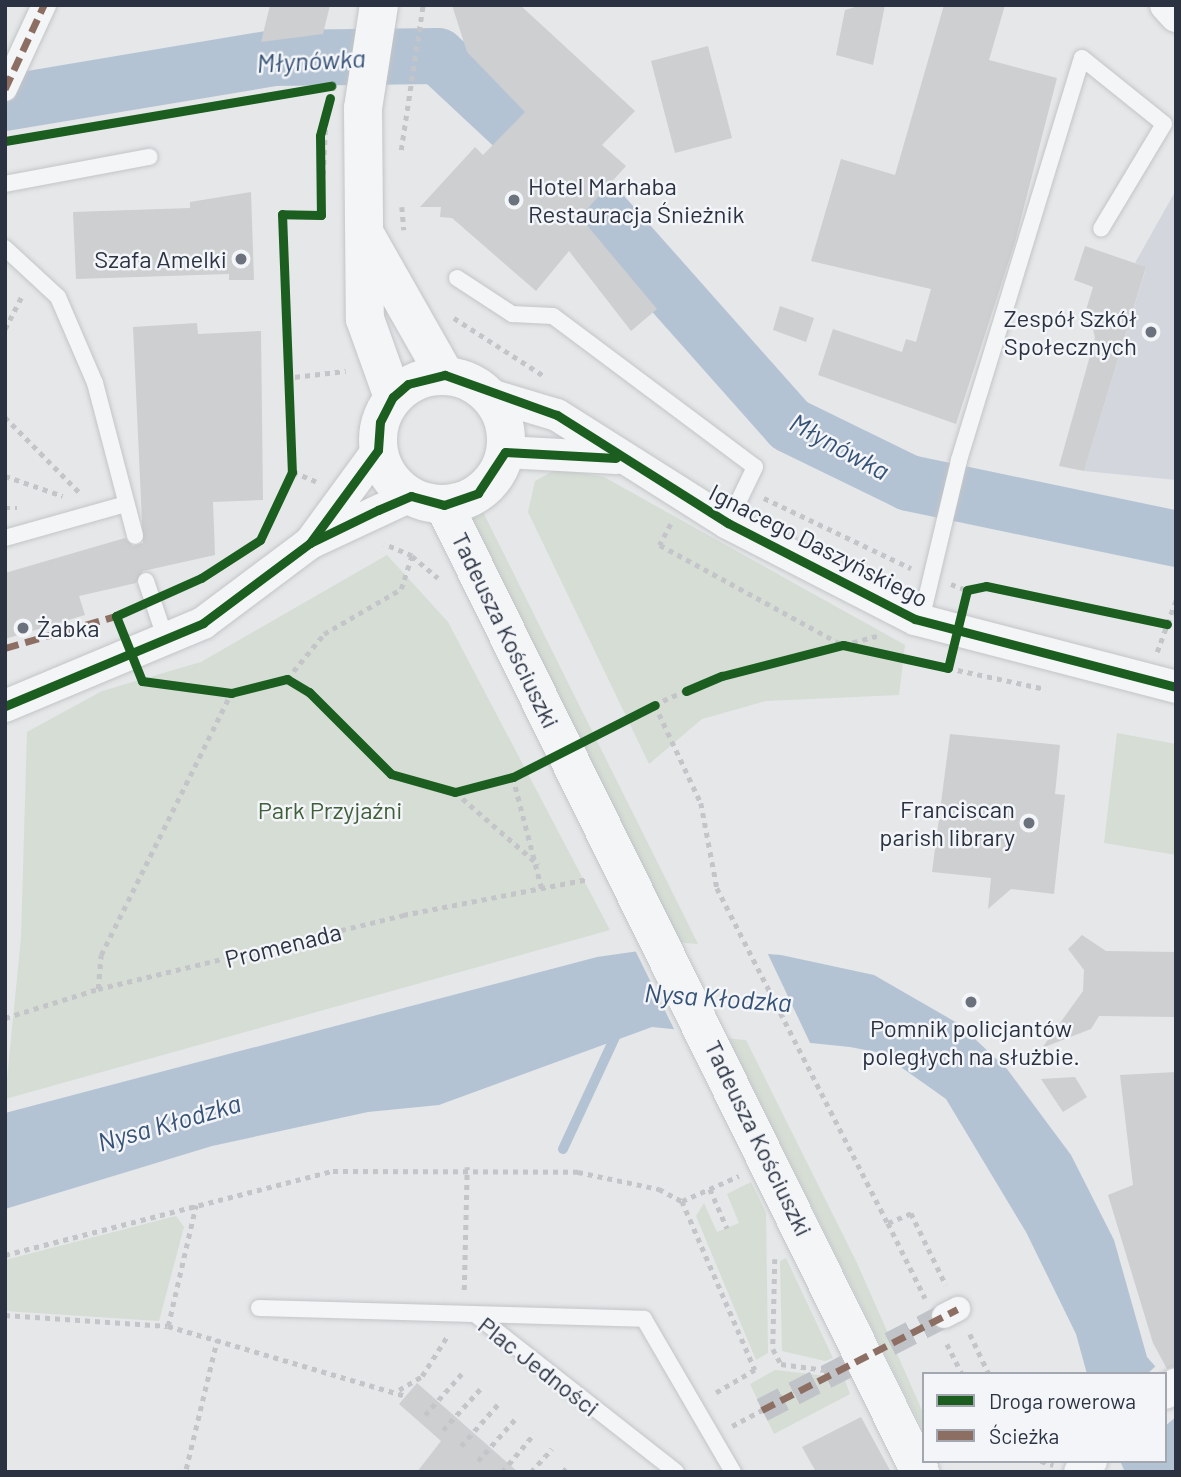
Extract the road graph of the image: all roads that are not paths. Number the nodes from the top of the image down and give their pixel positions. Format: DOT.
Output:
graph roads {
  1 [pos="44,5"];
  2 [pos="379,5"];
  3 [pos="1166,5"];
  4 [pos="1176,16"];
  5 [pos="5,89"];
  6 [pos="149,157"];
  7 [pos="5,184"];
  8 [pos="1101,229"];
  9 [pos="366,236"];
  10 [pos="5,248"];
  11 [pos="457,278"];
  12 [pos="445,375"];
  13 [pos="488,394"];
  14 [pos="393,397"];
  15 [pos="378,450"];
  16 [pos="505,452"];
  17 [pos="616,458"];
  18 [pos="427,500"];
  19 [pos="126,505"];
  20 [pos="728,523"];
  21 [pos="135,536"];
  22 [pos="5,538"];
  23 [pos="310,542"];
  24 [pos="146,581"];
  25 [pos="921,620"];
  26 [pos="166,640"];
  27 [pos="1150,680"];
  28 [pos="5,706"];
  29 [pos="259,1308"];
  30 [pos="476,1315"];
  31 [pos="676,1472"];
  32 [pos="733,1472"];
  33 [pos="920,1472"];
  1 -- 5 [label="street"];
  2 -- 9 [label="street"];
  3 -- 4 [label="street"];
  6 -- 7 [label="lane"];
  8 -- 25 [label="lane"];
  9 -- 12 [label="street"];
  9 -- 14 [label="street"];
  10 -- 19 [label="lane"];
  11 -- 20 [label="lane"];
  12 -- 13 [label="street"];
  12 -- 14 [label="street"];
  13 -- 16 [label="street"];
  13 -- 17 [label="street, Ignacego Daszyńskiego"];
  14 -- 15 [label="street"];
  15 -- 18 [label="street"];
  15 -- 23 [label="street"];
  16 -- 17 [label="street, Ignacego Daszyńskiego"];
  16 -- 18 [label="street"];
  17 -- 20 [label="street, Ignacego Daszyńskiego"];
  18 -- 23 [label="street"];
  18 -- 33 [label="street, Tadeusza Kościuszki"];
  19 -- 21 [label="lane"];
  19 -- 22 [label="lane"];
  20 -- 25 [label="street, Ignacego Daszyńskiego"];
  23 -- 26 [label="street"];
  24 -- 26 [label="lane"];
  25 -- 27 [label="street, Ignacego Daszyńskiego"];
  26 -- 28 [label="street"];
  29 -- 30 [label="lane, Plac Jedności"];
  30 -- 31 [label="lane, Plac Jedności"];
  30 -- 32 [label="lane"];
}
